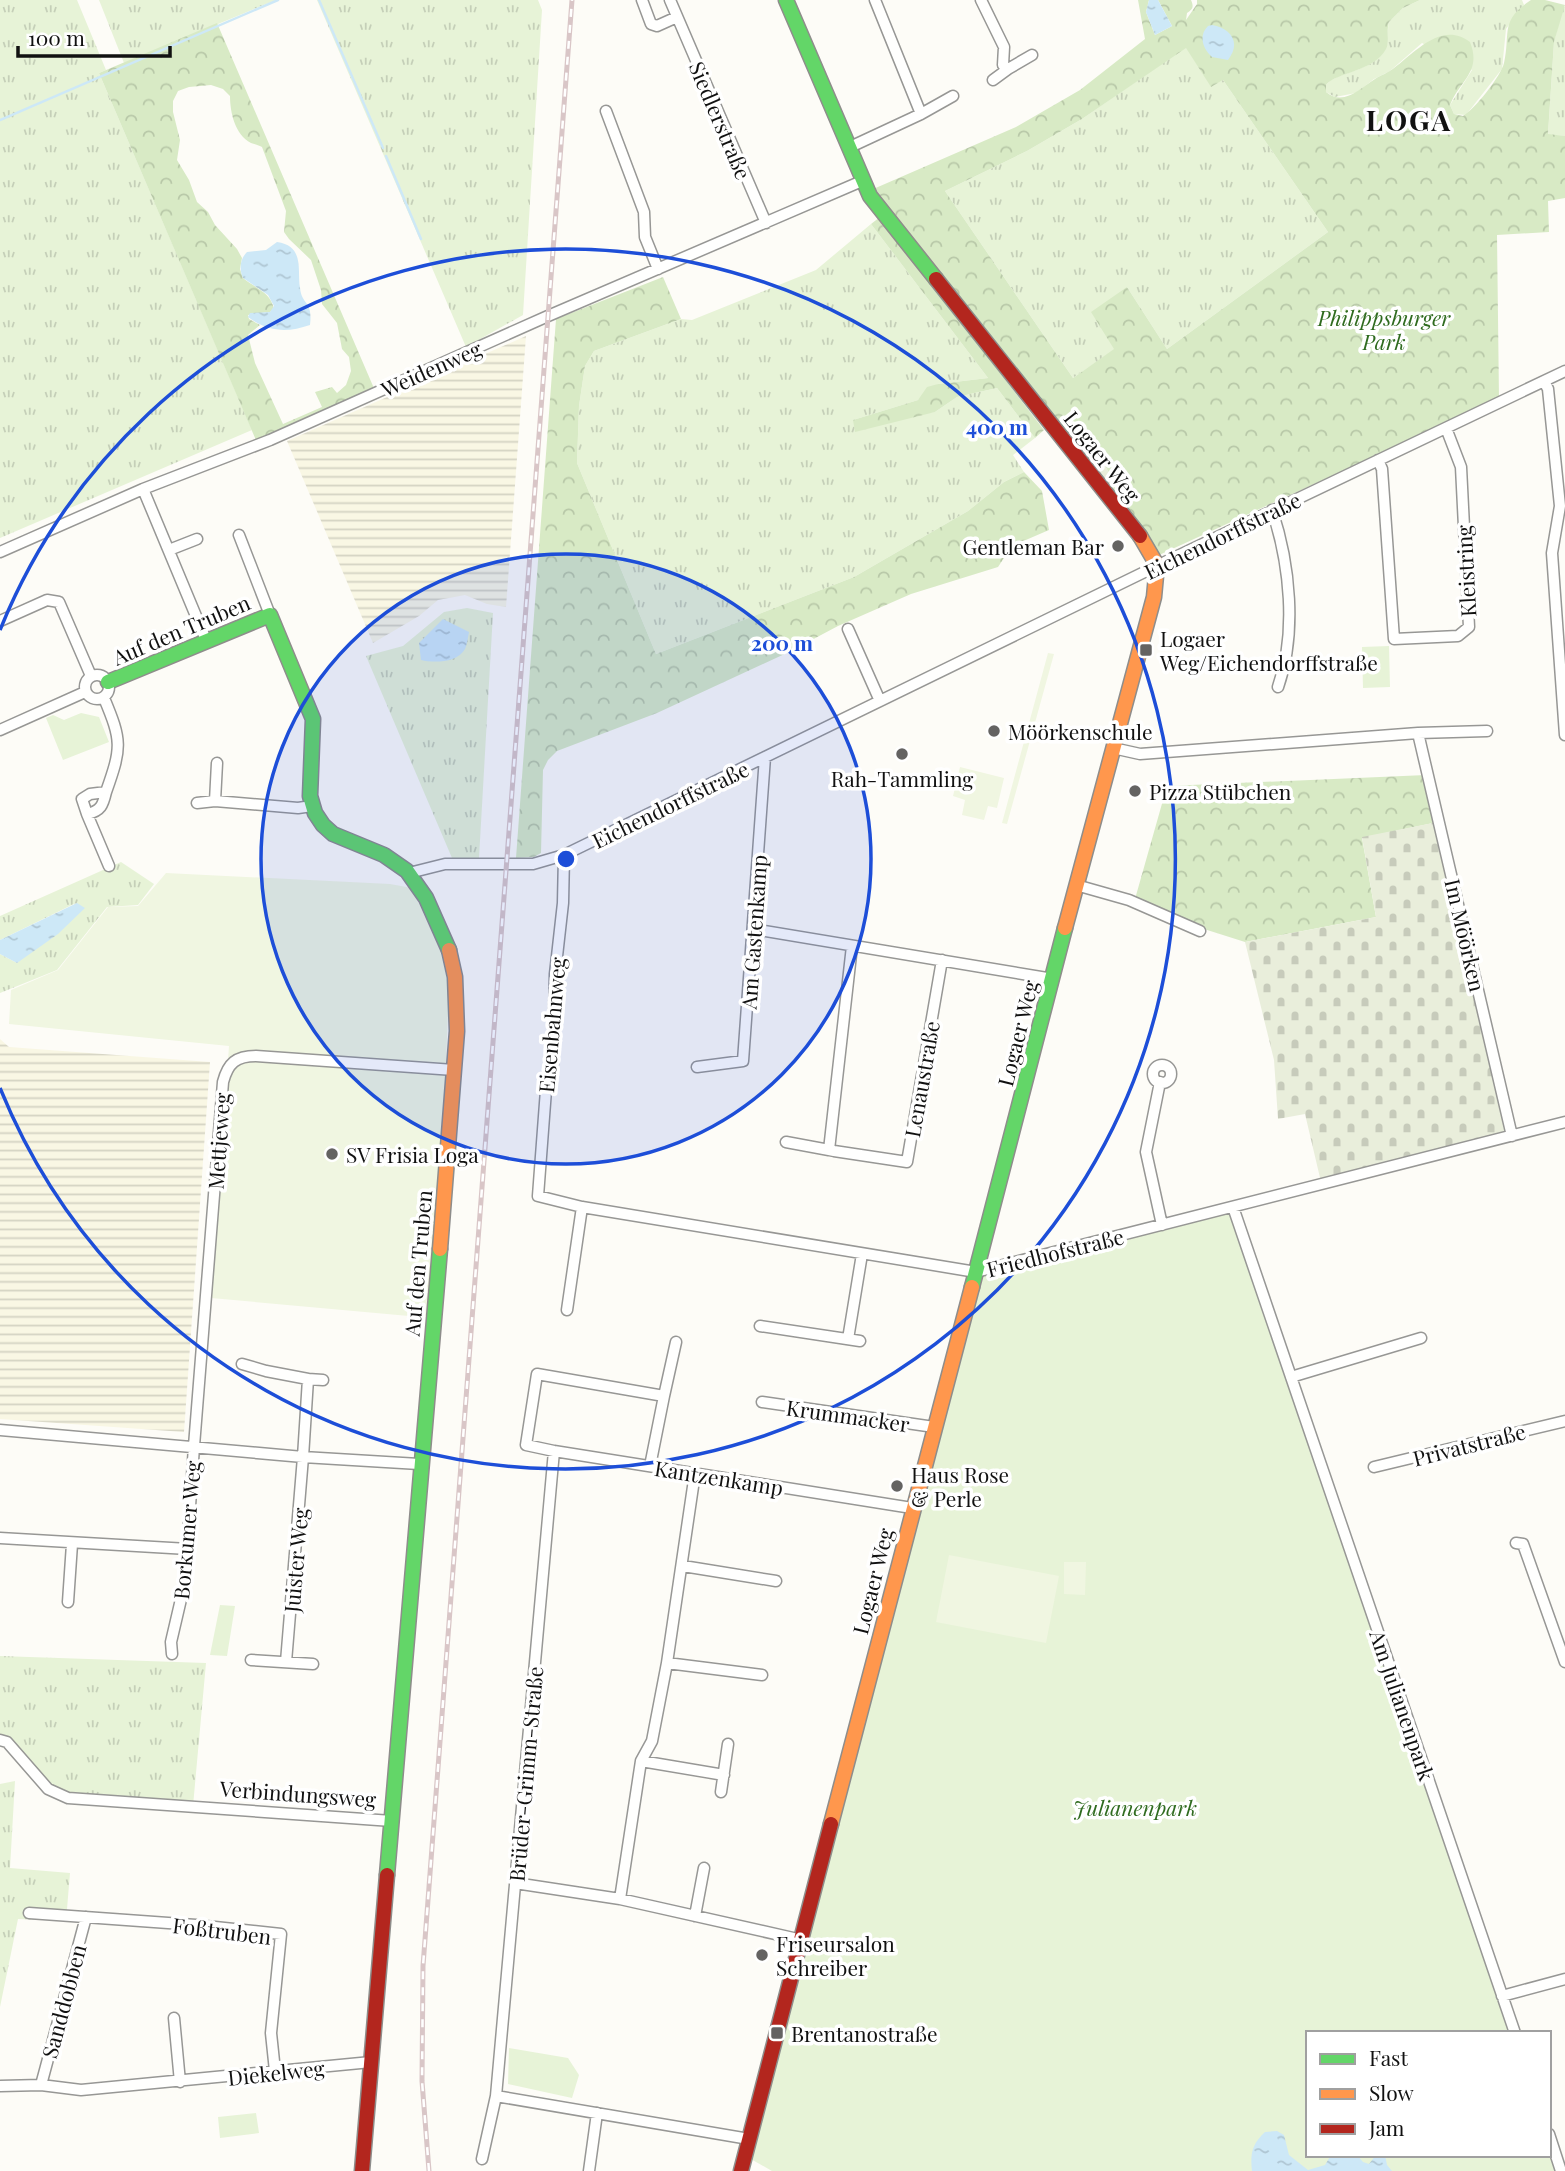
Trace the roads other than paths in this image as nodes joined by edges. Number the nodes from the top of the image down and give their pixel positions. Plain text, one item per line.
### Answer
1 (642, 0) edge
2 (670, 0) edge
3 (786, 0) edge
4 (875, 0) edge
5 (981, 0) edge
6 (677, 17) junction
7 (1004, 47) junction
8 (1032, 55) dead end
9 (1019, 61) junction
10 (1008, 69) junction
11 (993, 79) dead end
12 (953, 96) dead end
13 (606, 111) dead end
14 (921, 114) junction
15 (848, 148) junction
16 (862, 181) junction
17 (766, 223) junction
18 (658, 269) junction
19 (1565, 371) edge
20 (1544, 381) junction
21 (1446, 428) junction
22 (1378, 460) junction
23 (143, 489) junction
24 (1272, 510) junction
25 (239, 535) dead end
26 (197, 539) dead end
27 (169, 550) junction
28 (0, 552) edge
29 (1157, 565) junction
30 (270, 615) junction
31 (0, 621) edge
32 (848, 629) dead end
33 (206, 640) junction
34 (91, 676) junction
35 (108, 682) junction
36 (1278, 687) dead end
37 (85, 692) junction
38 (104, 698) junction
39 (880, 701) junction
40 (0, 730) edge
41 (1487, 731) dead end
42 (1418, 733) junction
43 (1565, 736) edge
44 (1113, 748) junction
45 (765, 757) junction
46 (217, 762) dead end
47 (106, 792) junction
48 (215, 801) junction
49 (197, 803) dead end
50 (312, 806) junction
51 (87, 814) junction
52 (564, 855) junction
53 (109, 866) dead end
54 (409, 873) junction
55 (1076, 885) junction
56 (753, 929) junction
57 (1200, 931) dead end
58 (852, 946) junction
59 (942, 960) junction
60 (1052, 979) junction
61 (697, 1067) dead end
62 (454, 1070) junction
63 (1160, 1082) dead end
64 (1565, 1122) edge
65 (1512, 1136) junction
66 (786, 1143) dead end
67 (829, 1150) junction
68 (538, 1196) joint
69 (582, 1207) junction
70 (1233, 1207) junction
71 (1162, 1225) junction
72 (862, 1254) junction
73 (976, 1272) junction
74 (567, 1310) dead end
75 (760, 1326) dead end
76 (1421, 1338) dead end
77 (676, 1342) dead end
78 (242, 1364) dead end
79 (1291, 1377) junction
80 (307, 1379) junction
81 (323, 1380) dead end
82 (664, 1396) junction
83 (762, 1402) dead end
84 (1565, 1421) edge
85 (934, 1427) junction
86 (0, 1430) edge
87 (194, 1447) junction
88 (554, 1451) junction
89 (303, 1457) junction
90 (419, 1464) junction
91 (650, 1466) junction
92 (1374, 1467) dead end
93 (695, 1473) junction
94 (912, 1508) junction
95 (0, 1538) edge
96 (1516, 1543) dead end
97 (72, 1544) junction
98 (188, 1549) junction
99 (683, 1566) junction
100 (776, 1581) dead end
101 (68, 1602) dead end
102 (172, 1654) dead end
103 (251, 1660) dead end
104 (286, 1662) junction
105 (1565, 1662) edge
106 (667, 1663) junction
107 (313, 1664) dead end
108 (762, 1675) dead end
109 (0, 1740) edge
110 (728, 1744) dead end
111 (641, 1761) junction
112 (724, 1775) junction
113 (721, 1792) dead end
114 (392, 1821) junction
115 (704, 1868) dead end
116 (515, 1883) junction
117 (620, 1899) junction
118 (29, 1913) dead end
119 (695, 1916) junction
120 (86, 1917) junction
121 (802, 1940) junction
122 (1565, 1979) edge
123 (1502, 1996) junction
124 (174, 2018) dead end
125 (1514, 2031) edge
126 (371, 2062) junction
127 (275, 2071) junction
128 (180, 2082) junction
129 (0, 2085) edge
130 (40, 2085) junction
131 (496, 2096) junction
132 (597, 2113) junction
133 (748, 2139) junction
134 (1551, 2140) edge
135 (482, 2159) dead end
136 (362, 2171) edge
137 (589, 2171) edge
138 (741, 2171) edge
139 (1561, 2171) edge

1 - 6 street
2 - 6 street, Siedlerstraße
3 - 15 street, Logaer Weg
4 - 14 street
5 - 7 street
6 - 17 street, Siedlerstraße
7 - 9 street
7 - 10 street
8 - 9 street
9 - 10 street
10 - 11 street
12 - 14 street
13 - 18 street
14 - 15 street
15 - 16 street, Logaer Weg
16 - 17 street, Weidenweg
16 - 29 street, Logaer Weg
17 - 18 street, Weidenweg
18 - 23 street, Weidenweg
19 - 20 street, Eichendorffstraße
20 - 21 street, Eichendorffstraße
20 - 43 street
21 - 22 street, Eichendorffstraße
21 - 22 street, Kleistring
22 - 24 street, Eichendorffstraße
23 - 27 street
23 - 28 street, Weidenweg
24 - 29 street, Eichendorffstraße
24 - 36 street
25 - 30 street, Auf den Truben
26 - 27 street
27 - 33 street
29 - 39 street, Eichendorffstraße
29 - 44 street, Logaer Weg
30 - 33 street, Auf den Truben
30 - 50 street, Auf den Truben
31 - 34 street
32 - 39 street
33 - 35 street, Auf den Truben
34 - 35 street, Auf den Truben
34 - 37 street, Auf den Truben
35 - 38 street, Auf den Truben
37 - 38 street
37 - 40 street
38 - 47 street
39 - 45 street, Eichendorffstraße
41 - 42 street
42 - 44 street
42 - 65 street, Im Möörken
44 - 55 street, Logaer Weg
45 - 52 street, Eichendorffstraße
45 - 56 street, Am Gastenkamp
46 - 48 street
47 - 51 street
47 - 51 street
48 - 49 street
48 - 50 street
50 - 54 street, Auf den Truben
51 - 53 street
52 - 54 street, Eichendorffstraße
52 - 68 street, Eisenbahnweg
54 - 62 street, Auf den Truben
55 - 57 street
55 - 60 street, Logaer Weg
56 - 58 street
56 - 61 street, Am Gastenkamp
58 - 59 street
58 - 67 street
59 - 60 street
59 - 67 street, Lenaustraße
60 - 73 street, Logaer Weg
62 - 87 street, Mettjeweg
62 - 90 street, Auf den Truben
63 - 71 street
64 - 65 street, Friedhofstraße
65 - 70 street, Friedhofstraße
66 - 67 street, Lenaustraße
68 - 69 street, Friedhofstraße
69 - 72 street, Friedhofstraße
69 - 74 street
70 - 71 street, Friedhofstraße
70 - 79 street, Am Julianenpark
71 - 73 street, Friedhofstraße
72 - 73 street, Friedhofstraße
72 - 75 street
73 - 85 street, Logaer Weg
76 - 79 street
77 - 82 street
78 - 80 street
79 - 123 street, Am Julianenpark
80 - 81 street
80 - 89 street, Juister Weg
82 - 88 street, Kantzenkamp
82 - 91 street
83 - 85 street, Krummacker
84 - 92 street, Privatstraße
85 - 94 street, Logaer Weg
86 - 87 street
87 - 89 street
87 - 98 street, Borkumer Weg
88 - 91 street, Kantzenkamp
88 - 116 street, Brüder-Grimm-Straße
89 - 90 street
89 - 104 street, Juister Weg
90 - 114 street, Auf den Truben
91 - 93 street, Kantzenkamp
93 - 94 street, Kantzenkamp
93 - 99 street
94 - 121 street, Logaer Weg
95 - 97 street
96 - 105 street
97 - 98 street
97 - 101 street
98 - 102 street, Borkumer Weg
99 - 100 street
99 - 106 street
103 - 104 street
104 - 107 street
106 - 108 street
106 - 111 street
109 - 114 street, Verbindungsweg
110 - 112 street
111 - 112 street
111 - 117 street
112 - 113 street
114 - 126 street, Verbindungsweg
115 - 119 street
116 - 117 street
116 - 131 street, Brüder-Grimm-Straße
117 - 119 street
118 - 120 street, Foßtruben
119 - 121 street
120 - 127 street, Foßtruben
120 - 130 street, Sanddobben
121 - 133 street, Logaer Weg
122 - 123 street
123 - 125 street, Am Julianenpark
124 - 128 street
126 - 127 street, Diekelweg
126 - 136 street, Verbindungsweg
127 - 128 street, Diekelweg
128 - 130 street, Diekelweg
129 - 130 street, Diekelweg
131 - 132 street
131 - 135 street, Brüder-Grimm-Straße
132 - 133 street
132 - 137 street
133 - 138 street, Logaer Weg
134 - 139 street

